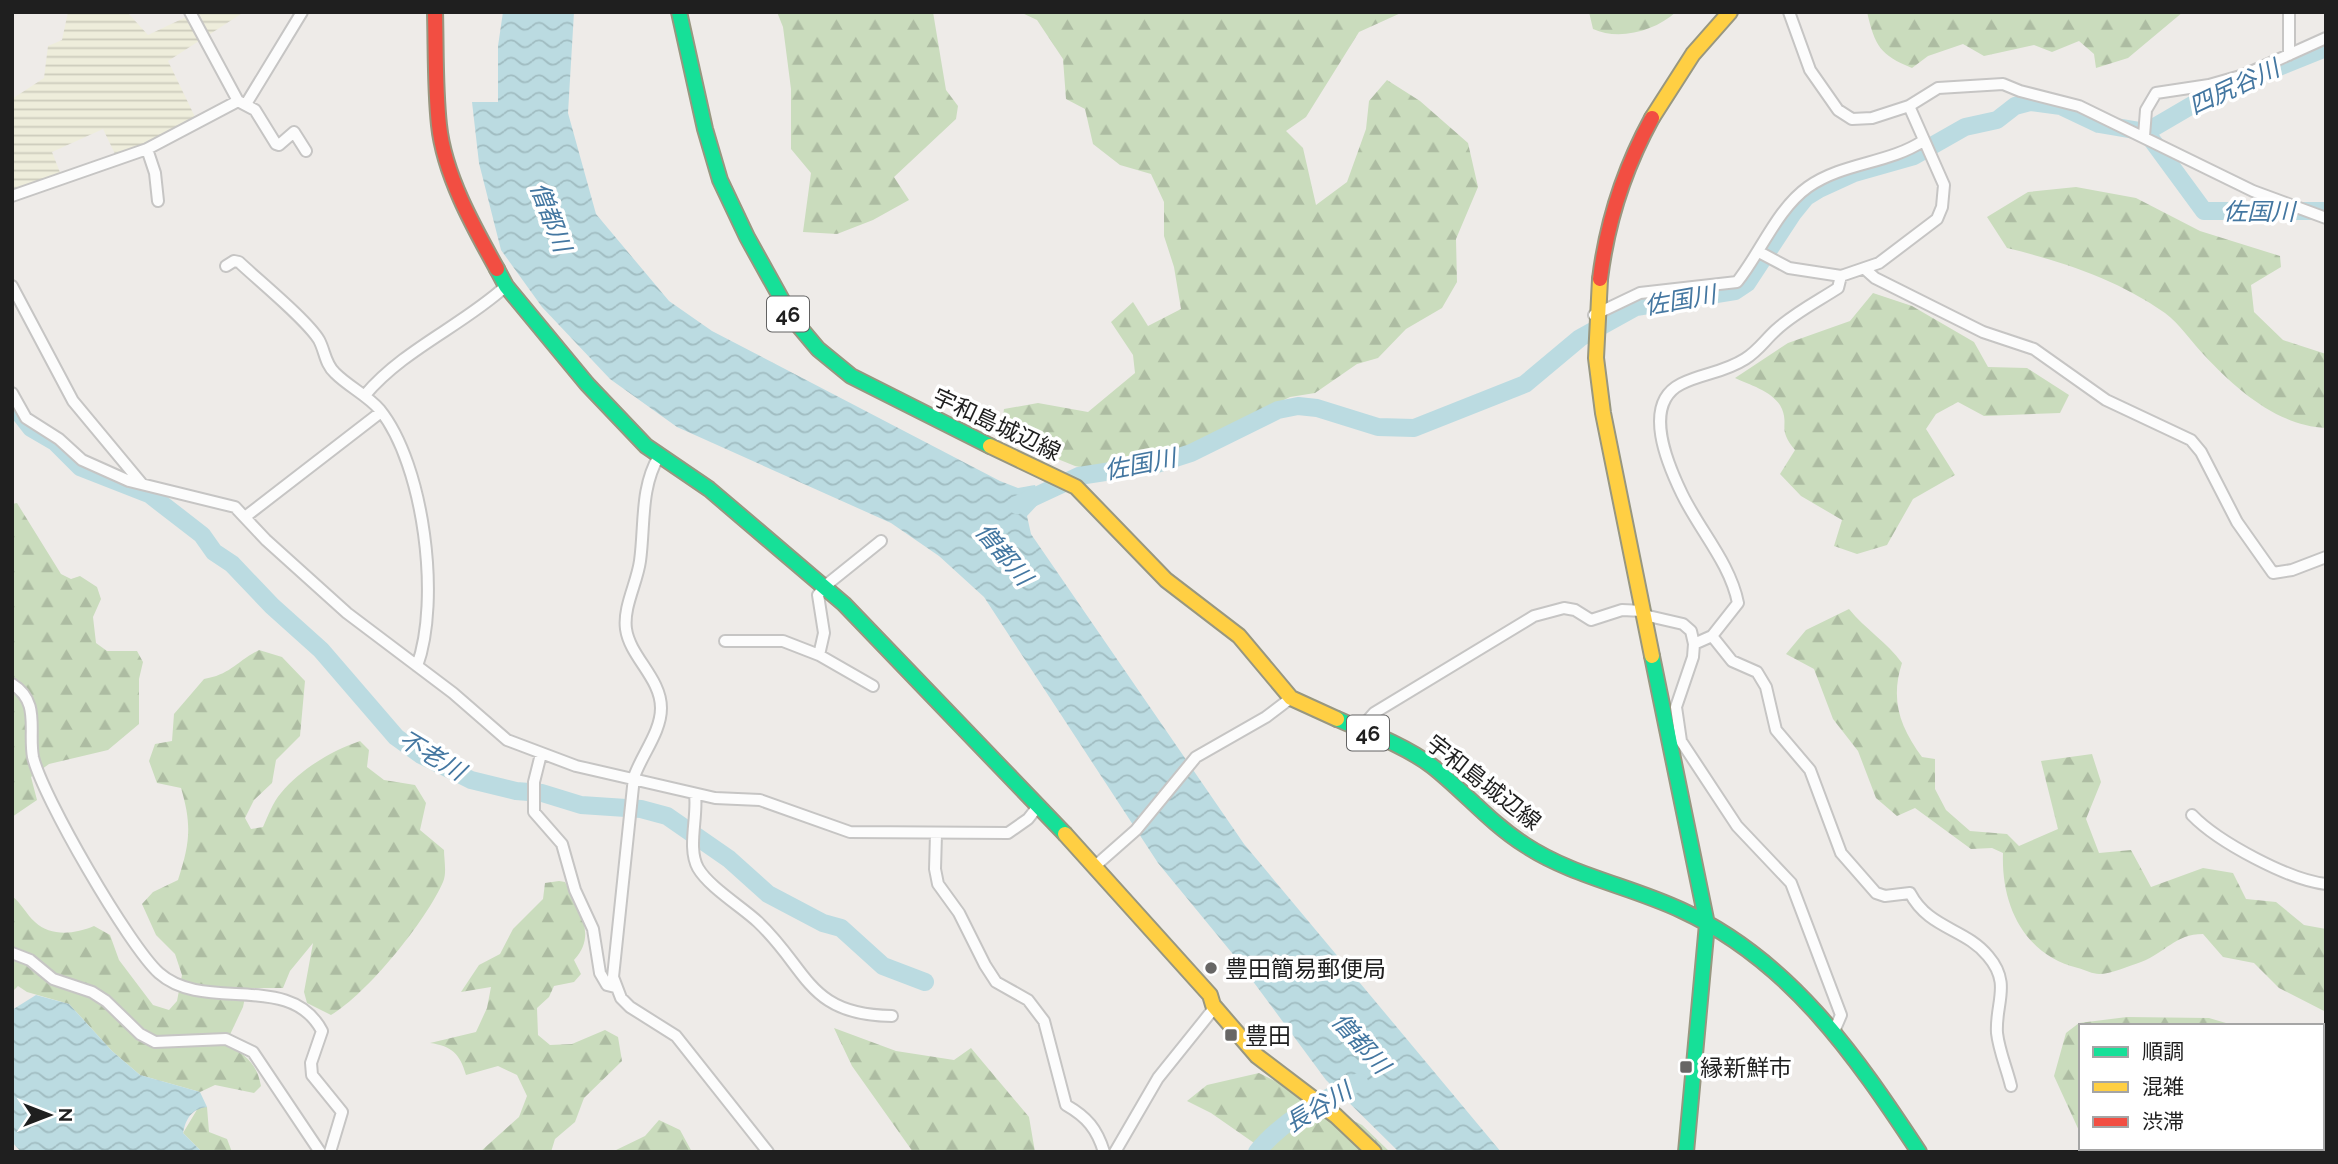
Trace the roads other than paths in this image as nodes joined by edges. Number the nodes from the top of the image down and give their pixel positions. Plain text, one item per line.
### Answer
1 (190, 12) edge
2 (302, 12) edge
3 (435, 12) edge
4 (679, 12) edge
5 (1730, 12) edge
6 (1788, 12) edge
7 (2289, 12) edge
8 (2326, 37) edge
9 (2290, 55) junction
10 (242, 103) junction
11 (1909, 106) junction
12 (2144, 136) junction
13 (1923, 141) junction
14 (148, 149) junction
15 (306, 151) dead end
16 (12, 196) edge
17 (158, 201) dead end
18 (2326, 218) edge
19 (1759, 252) junction
20 (226, 266) dead end
21 (1866, 270) junction
22 (1841, 276) junction
23 (12, 286) edge
24 (506, 286) junction
25 (1594, 315) junction
26 (12, 393) edge
27 (365, 395) junction
28 (381, 412) junction
29 (659, 456) junction
30 (142, 484) junction
31 (245, 517) junction
32 (881, 541) dead end
33 (2326, 557) edge
34 (825, 586) junction
35 (1644, 613) junction
36 (1712, 636) junction
37 (725, 641) dead end
38 (1694, 644) junction
39 (819, 654) junction
40 (417, 666) junction
41 (12, 684) edge
42 (873, 686) dead end
43 (1291, 698) junction
44 (1360, 729) junction
45 (541, 754) junction
46 (634, 777) junction
47 (695, 794) junction
48 (1039, 805) junction
49 (2192, 815) dead end
50 (936, 834) junction
51 (1094, 867) junction
52 (2326, 884) edge
53 (1707, 924) junction
54 (12, 953) edge
55 (615, 987) junction
56 (1213, 1004) junction
57 (892, 1016) dead end
58 (1835, 1029) junction
59 (2011, 1086) dead end
60 (320, 1152) edge
61 (330, 1152) edge
62 (768, 1152) edge
63 (1104, 1152) edge
64 (1115, 1152) edge
65 (1374, 1152) edge
66 (1686, 1152) edge
67 (1919, 1152) edge

1 - 10 street
2 - 10 street
3 - 24 street
4 - 43 street, 宇和島城辺線 / 46
5 - 25 street
6 - 11 street
7 - 9 street
8 - 9 street
9 - 12 street
10 - 14 street
10 - 15 street
11 - 12 street
11 - 13 street
12 - 18 street
13 - 19 street
13 - 21 street
14 - 16 street
14 - 17 street
19 - 22 street
19 - 25 street
20 - 27 street
21 - 22 street
21 - 33 street
22 - 36 street
23 - 30 street
24 - 27 street
24 - 29 street
25 - 35 street
26 - 30 street
27 - 28 street
28 - 31 street
28 - 40 street
29 - 34 street
29 - 46 street
30 - 31 street
31 - 40 street
32 - 34 street
34 - 39 street
34 - 48 street
35 - 38 street
35 - 44 street
35 - 53 street
36 - 38 street
36 - 59 street
37 - 39 street
38 - 58 street
39 - 42 street
40 - 45 street
41 - 61 street
43 - 44 street, 宇和島城辺線 / 46
43 - 51 street
44 - 53 street, 宇和島城辺線 / 46
45 - 46 street
45 - 55 street
46 - 47 street
46 - 55 street
47 - 50 street
47 - 57 street
48 - 50 street
48 - 51 street
49 - 52 street
50 - 63 street
51 - 56 street
53 - 58 street, 宇和島城辺線 / 46
53 - 66 street
54 - 60 street
55 - 62 street
56 - 64 street
56 - 65 street
58 - 67 street, 宇和島城辺線 / 46

